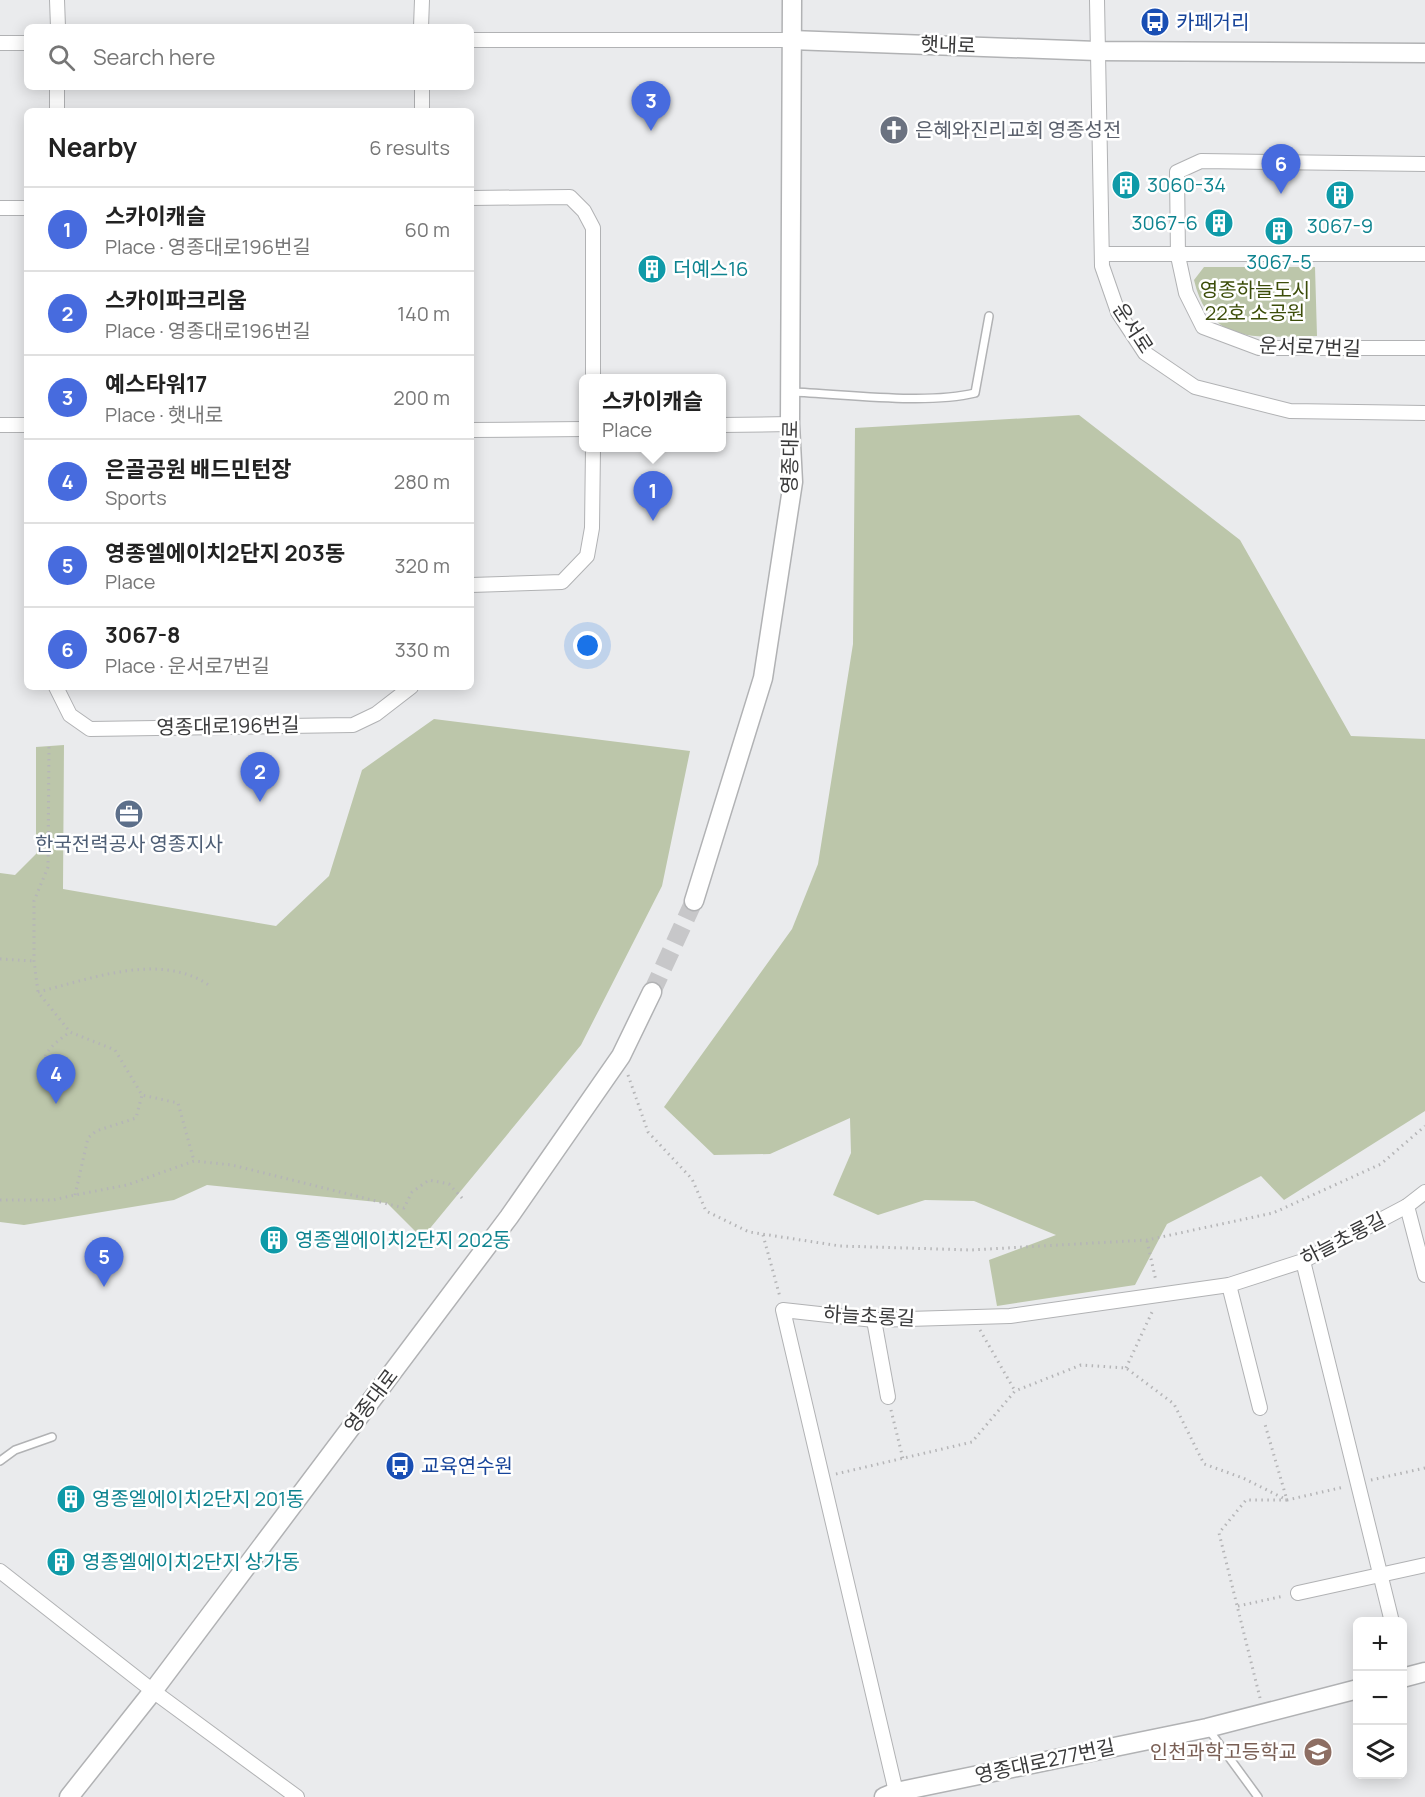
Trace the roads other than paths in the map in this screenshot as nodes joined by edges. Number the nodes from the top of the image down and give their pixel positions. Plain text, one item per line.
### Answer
1 (57, 0) edge
2 (422, 0) edge
3 (792, 0) edge
4 (1097, 0) edge
5 (58, 24) edge
6 (422, 24) edge
7 (474, 40) edge
8 (791, 40) junction
9 (0, 43) edge
10 (24, 43) edge
11 (1097, 51) junction
12 (1425, 53) edge
13 (57, 90) edge
14 (422, 90) edge
15 (57, 108) edge
16 (422, 108) edge
17 (1425, 164) edge
18 (474, 198) edge
19 (0, 208) edge
20 (24, 208) edge
21 (1425, 254) edge
22 (1102, 255) junction
23 (1178, 256) junction
24 (989, 316) dead end
25 (1425, 348) edge
26 (593, 374) edge
27 (790, 392) junction
28 (1425, 413) edge
29 (790, 424) junction
30 (0, 425) edge
31 (726, 425) edge
32 (24, 426) edge
33 (579, 429) edge
34 (474, 430) edge
35 (593, 452) edge
36 (474, 585) edge
37 (58, 690) edge
38 (407, 690) edge
39 (694, 901) tunnel mouth
40 (652, 992) tunnel mouth
41 (1425, 1192) edge
42 (1407, 1206) junction
43 (1303, 1261) junction
44 (1425, 1275) edge
45 (1229, 1285) junction
46 (874, 1320) junction
47 (888, 1397) road end
48 (1260, 1408) road end
49 (52, 1437) dead end
50 (0, 1461) edge
51 (1425, 1565) edge
52 (0, 1571) edge
53 (1382, 1575) junction
54 (1298, 1593) road end
55 (1391, 1617) edge
56 (1425, 1672) edge
57 (1407, 1674) edge
58 (1353, 1690) edge
59 (153, 1691) junction
60 (1207, 1728) junction
61 (890, 1794) edge
62 (69, 1797) edge
63 (297, 1797) edge
64 (1258, 1797) edge

1 - 5 street
2 - 6 street
3 - 8 main road, 영종대로
4 - 11 street, 운서로
7 - 8 street, 햇내로
8 - 11 main road, 햇내로
8 - 27 main road, 영종대로
9 - 10 street
11 - 12 main road, 햇내로
11 - 22 street, 운서로
13 - 15 street
14 - 16 street
17 - 23 street, 운서로7번길
18 - 26 street
19 - 20 street
21 - 23 street
22 - 23 street
22 - 28 street, 운서로
23 - 25 street, 운서로7번길
24 - 27 lane
27 - 29 main road, 영종대로
29 - 31 street
29 - 39 main road, 영종대로
30 - 32 street
33 - 34 street
35 - 36 street
37 - 38 street, 영종대로196번길
40 - 59 main road, 영종대로
41 - 42 street, 하늘초롱길
42 - 43 street, 하늘초롱길
42 - 44 street
43 - 45 street, 하늘초롱길
43 - 53 street
45 - 46 street, 하늘초롱길
45 - 48 street
46 - 47 street
46 - 61 street, 하늘초롱길
49 - 50 lane
51 - 53 street
52 - 59 street
53 - 54 street
53 - 55 street
56 - 57 main road
58 - 60 main road, 영종대로277번길
59 - 62 main road, 영종대로
59 - 63 street
60 - 61 main road, 영종대로277번길
60 - 64 lane

